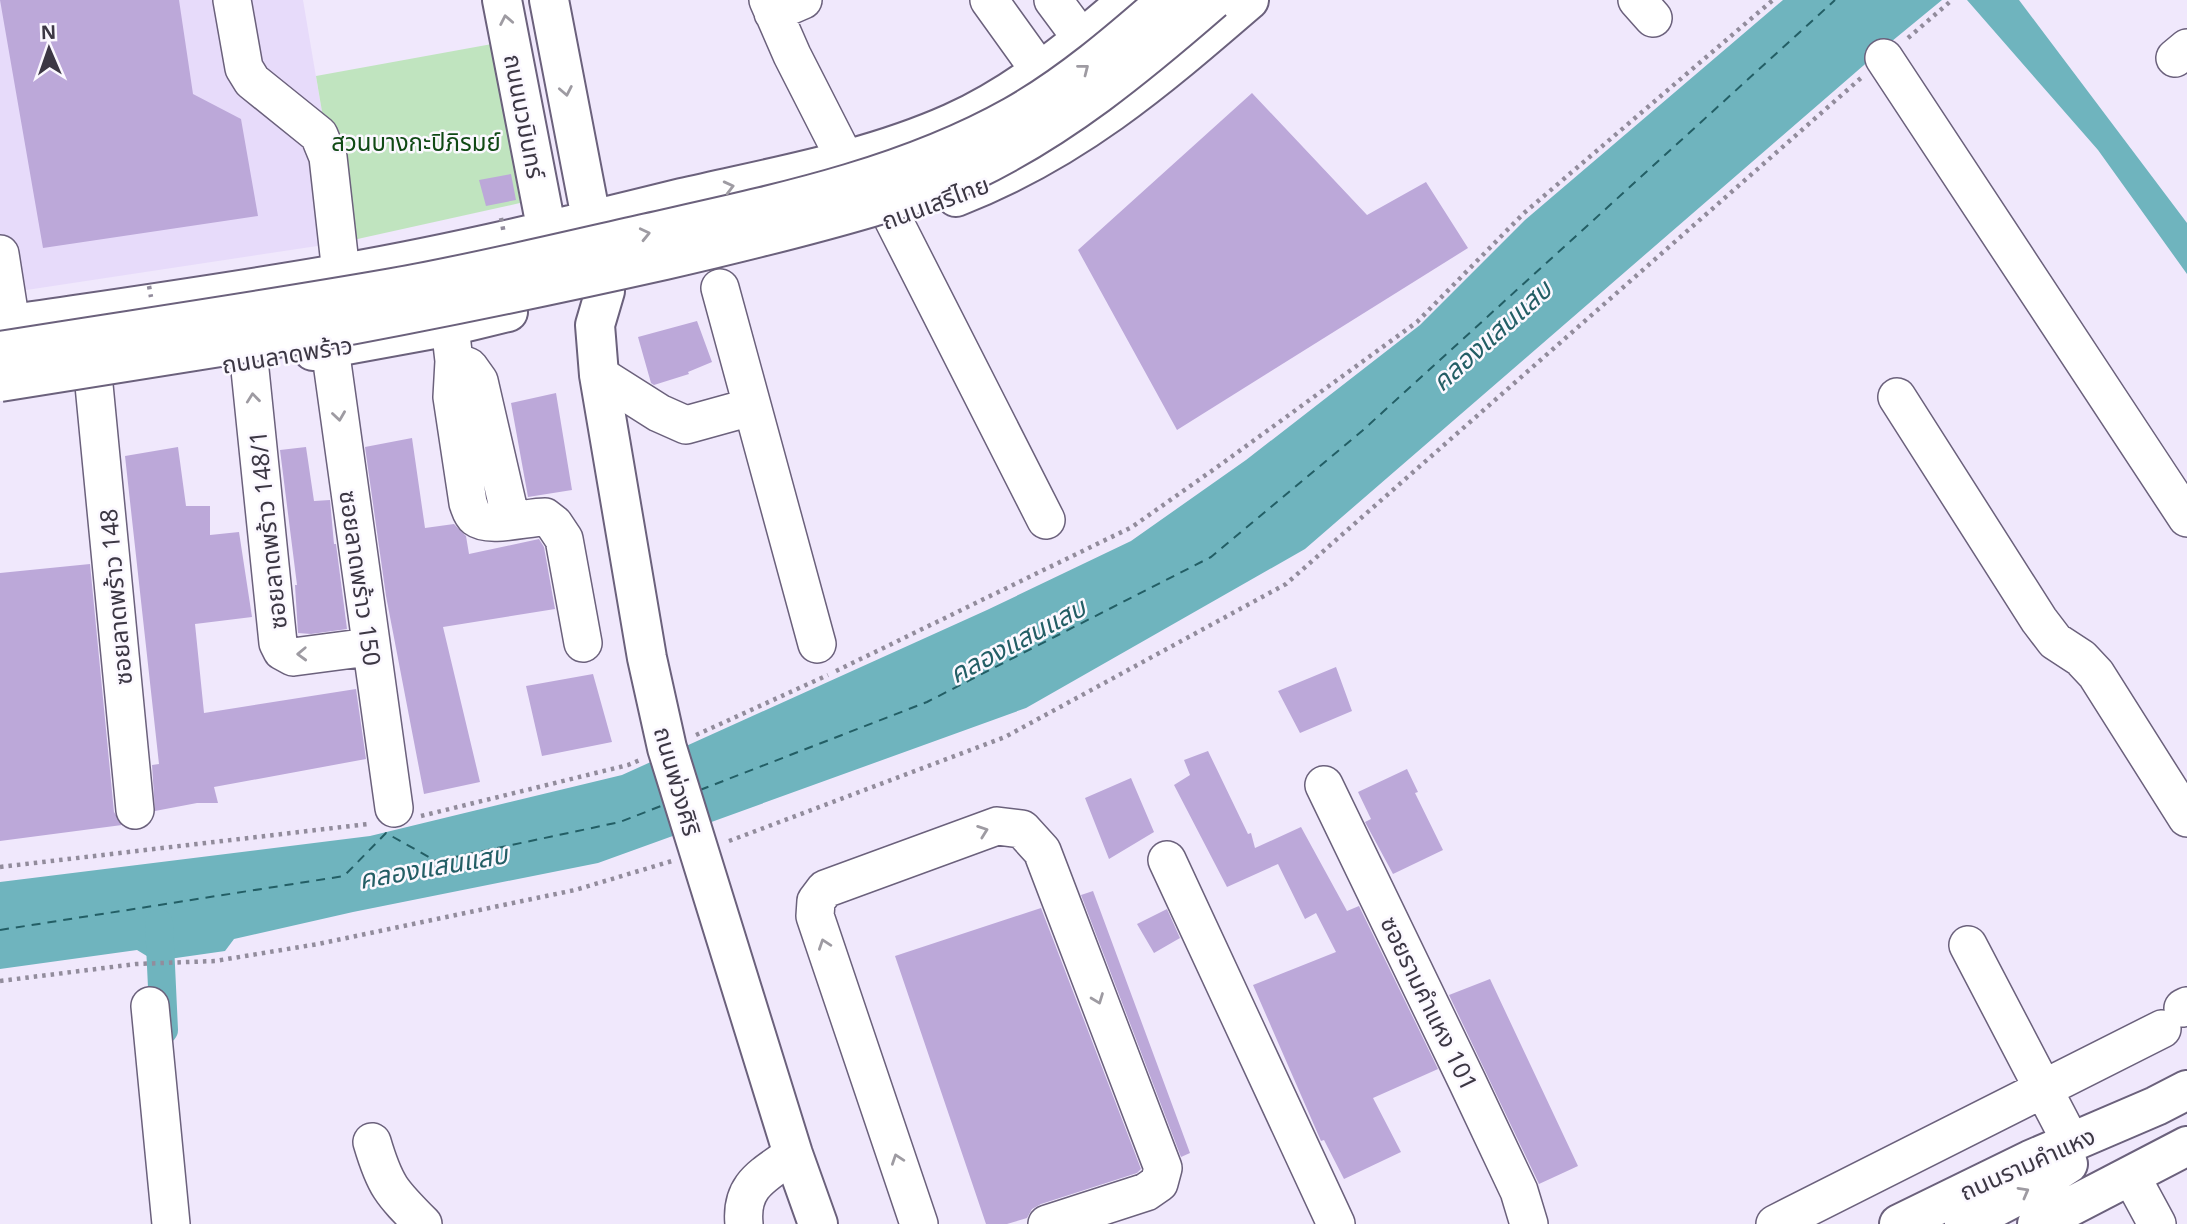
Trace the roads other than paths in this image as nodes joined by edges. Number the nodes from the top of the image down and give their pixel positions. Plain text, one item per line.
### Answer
1 (232, 0) edge
2 (502, 0) edge
3 (549, 0) edge
4 (989, 0) edge
5 (1053, 0) edge
6 (1128, 0) edge
7 (1167, 0) edge
8 (1213, 0) edge
9 (1249, 0) edge
10 (781, 4) edge
11 (1082, 39) junction
12 (1884, 58) road end
13 (1040, 71) junction
14 (845, 159) junction
15 (892, 219) junction
16 (591, 220) junction
17 (547, 232) junction
18 (0, 254) edge
19 (341, 273) junction
20 (720, 288) dead end
21 (591, 304) junction
22 (4, 334) edge
23 (452, 343) junction
24 (330, 348) junction
25 (249, 360) junction
26 (599, 375) junction
27 (0, 382) edge
28 (94, 385) junction
29 (1897, 397) dead end
30 (0, 399) edge
31 (751, 407) junction
32 (2187, 518) edge
33 (1046, 520) dead end
34 (583, 643) dead end
35 (817, 644) dead end
36 (369, 647) junction
37 (1324, 785) dead end
38 (135, 810) dead end
39 (396, 816) road end
40 (2187, 818) edge
41 (1167, 859) dead end
42 (1968, 945) dead end
43 (150, 1006) dead end
44 (2177, 1014) edge
45 (2044, 1089) junction
46 (2172, 1098) edge
47 (373, 1142) dead end
48 (2071, 1142) junction
49 (2187, 1146) edge
50 (793, 1154) junction
51 (2131, 1176) junction
52 (171, 1224) edge
53 (423, 1224) edge
54 (744, 1224) edge
55 (818, 1224) edge
56 (919, 1224) edge
57 (1047, 1224) edge
58 (1336, 1224) edge
59 (1529, 1224) edge
60 (1775, 1224) edge
61 (1899, 1224) edge
62 (1964, 1224) edge
63 (2037, 1224) edge
64 (2157, 1224) edge

1 - 19 street
17 -> 2 main road, ถนนนวมินทร์
3 -> 16 main road, ถนนนวมินทร์
4 - 13 street
5 - 11 street
6 - 11 main road
22 -> 7 main road, bridge
8 - 27 main road, bridge
9 - 15 main road, ถนนเสรีไทย
10 - 14 street
11 - 13 main road
12 - 32 street
13 - 14 main road
16 -> 14 main road
15 - 21 main road, ถนนเสรีไทย
15 - 33 street
16 - 17 main road
16 - 21 main road, ถนนพ่วงศิริ
17 - 19 main road
17 - 21 main road, ถนนพ่วงศิริ
18 - 22 street
19 - 22 main road
20 - 31 street
21 - 23 main road, ถนนลาดพร้าว
21 - 26 main road, ถนนพ่วงศิริ
23 - 24 main road, ถนนลาดพร้าว
23 - 34 street
24 - 25 main road, ถนนลาดพร้าว
24 -> 36 street, ซอยลาดพร้าว 150
25 - 28 main road, ถนนลาดพร้าว
36 -> 25 street, ซอยลาดพร้าว 148/1
26 - 31 street
26 - 50 main road, ถนนพ่วงศิริ
28 - 30 main road, ถนนลาดพร้าว
28 - 38 street, ซอยลาดพร้าว 148
29 - 40 street
31 - 35 street
36 - 39 street, ซอยลาดพร้าว 150
37 - 59 street, ซอยรามคำแหง 101
41 - 58 street
42 - 45 street
43 - 52 street
44 - 45 street
45 - 48 street
45 - 60 street
46 - 48 main road, ถนนรามคำแหง
62 -> 46 main road, ถนนรามคำแหง
47 - 53 street
48 - 61 main road, ถนนรามคำแหง
49 - 51 main road
50 - 54 street
50 - 55 main road, ถนนพ่วงศิริ
51 - 63 main road
51 - 64 street
56 -> 57 street

